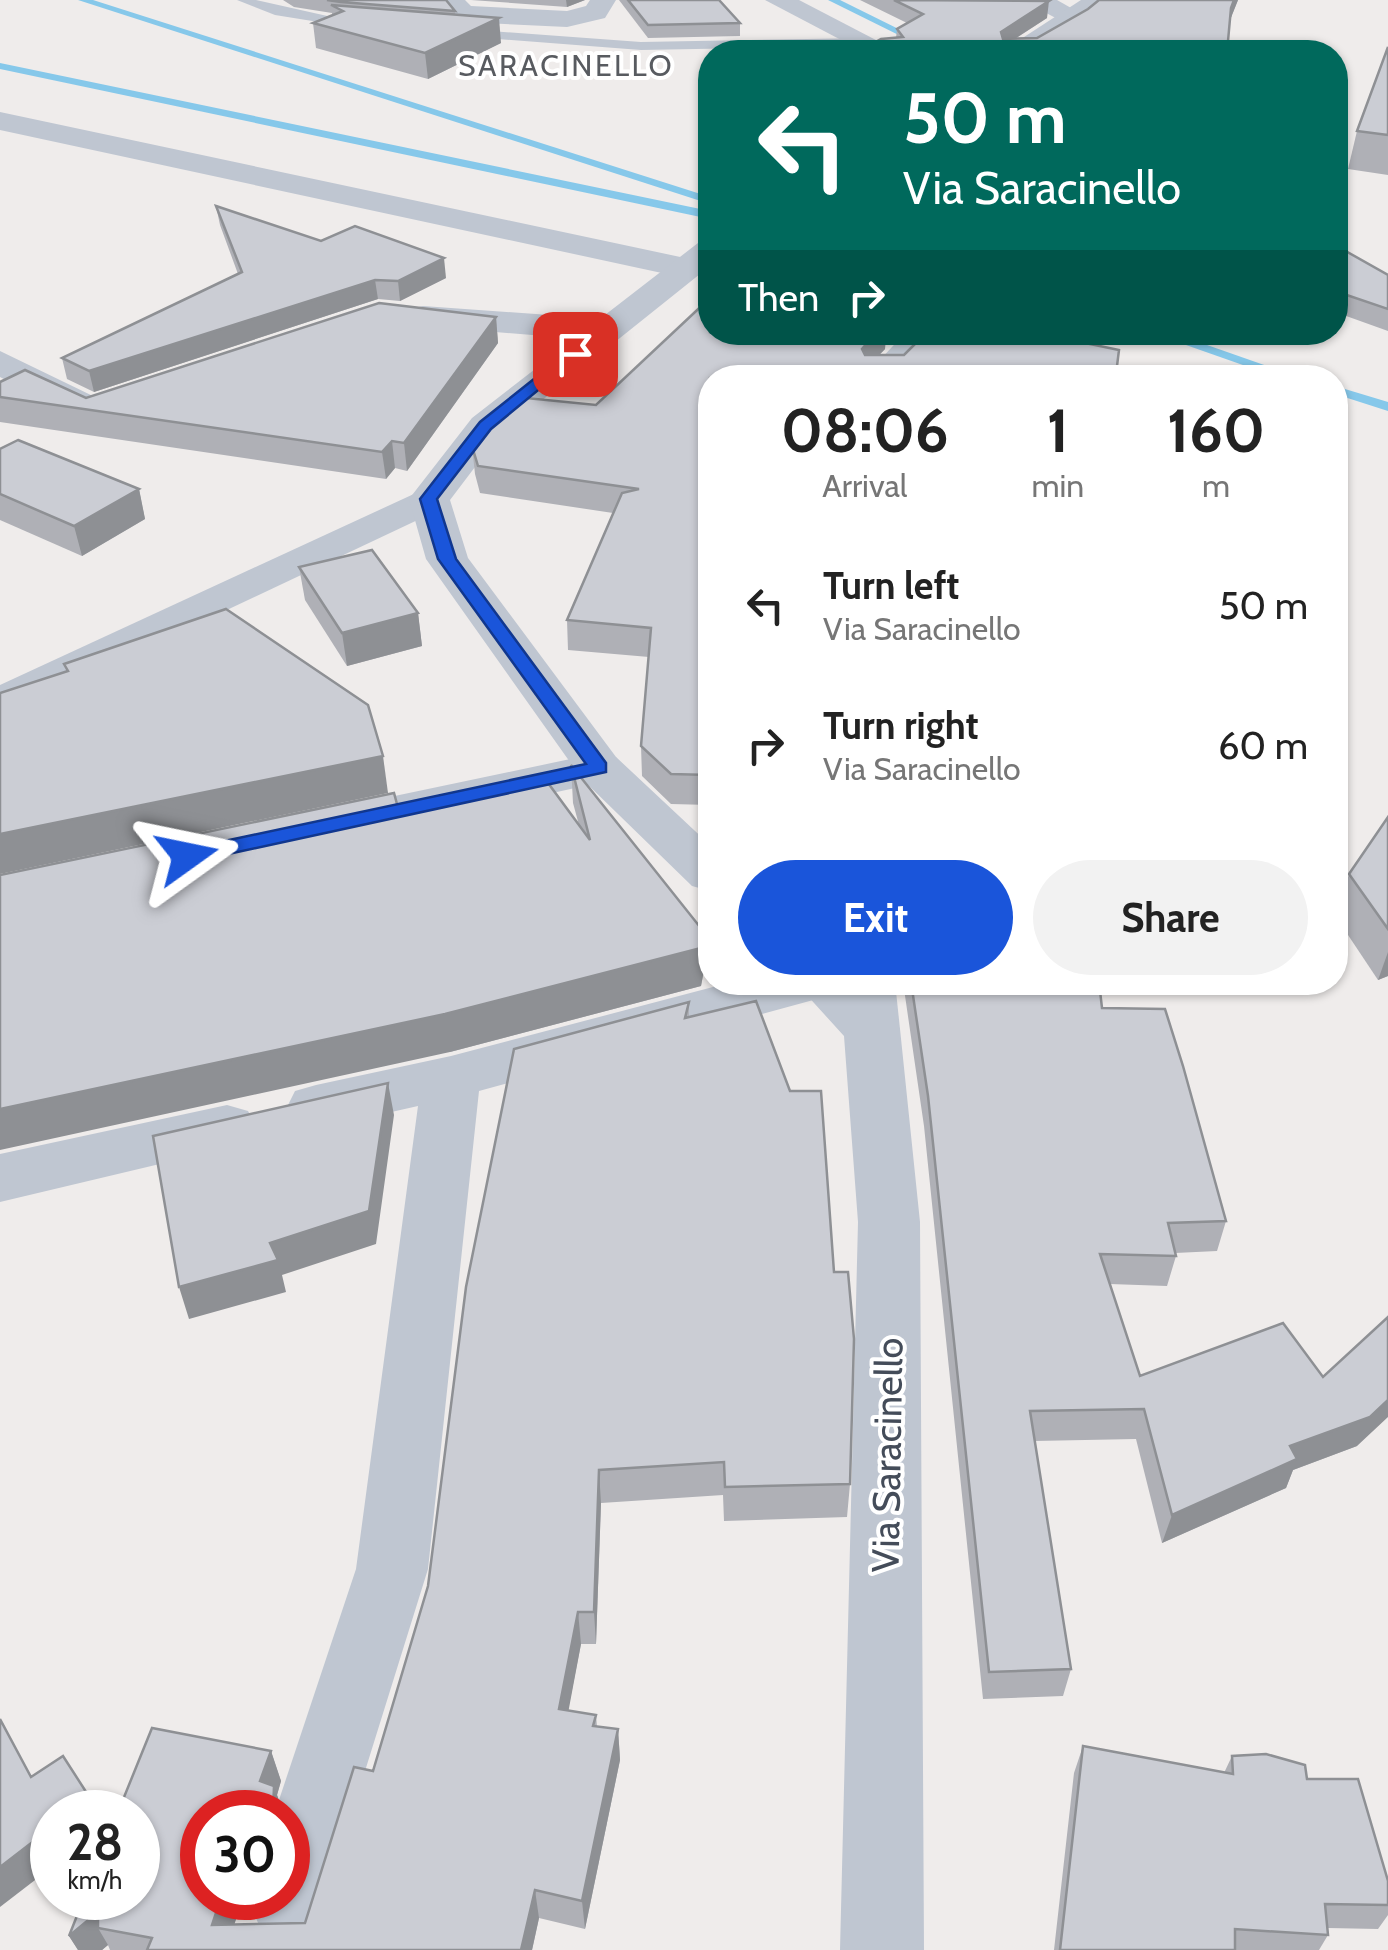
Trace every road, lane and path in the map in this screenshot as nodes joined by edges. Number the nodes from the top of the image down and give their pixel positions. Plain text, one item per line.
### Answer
1 (243, 0) edge
2 (451, 0) edge
3 (604, 0) edge
4 (778, 0) edge
5 (1035, 0) edge
6 (1099, 0) edge
7 (1074, 17) junction
8 (379, 26) edge
9 (454, 32) edge
10 (861, 40) edge
11 (1035, 40) edge
12 (698, 46) edge
13 (0, 121) edge
14 (698, 258) edge
15 (380, 314) edge
16 (604, 330) junction
17 (914, 345) edge
18 (0, 362) edge
19 (894, 365) edge
20 (127, 398) edge
21 (429, 499) junction
22 (0, 702) edge
23 (599, 768) junction
24 (290, 834) edge
25 (698, 863) edge
26 (759, 995) edge
27 (869, 1006) edge
28 (451, 1077) junction
29 (0, 1178) edge
30 (310, 1825) edge
31 (280, 1920) edge
32 (270, 1950) edge
33 (882, 1950) edge

1 - 8 lane
2 - 3 street
4 - 10 street
5 - 7 street
6 - 7 street
7 - 11 street
9 - 12 lane
13 - 14 street
14 - 16 street
15 - 16 street
16 - 21 street
17 - 19 street
18 - 20 street
21 - 22 street
21 - 23 street
23 - 24 street
23 - 25 street
26 - 28 street
27 - 33 street, Via Saracinello
28 - 29 street
28 - 30 street
31 - 32 street

